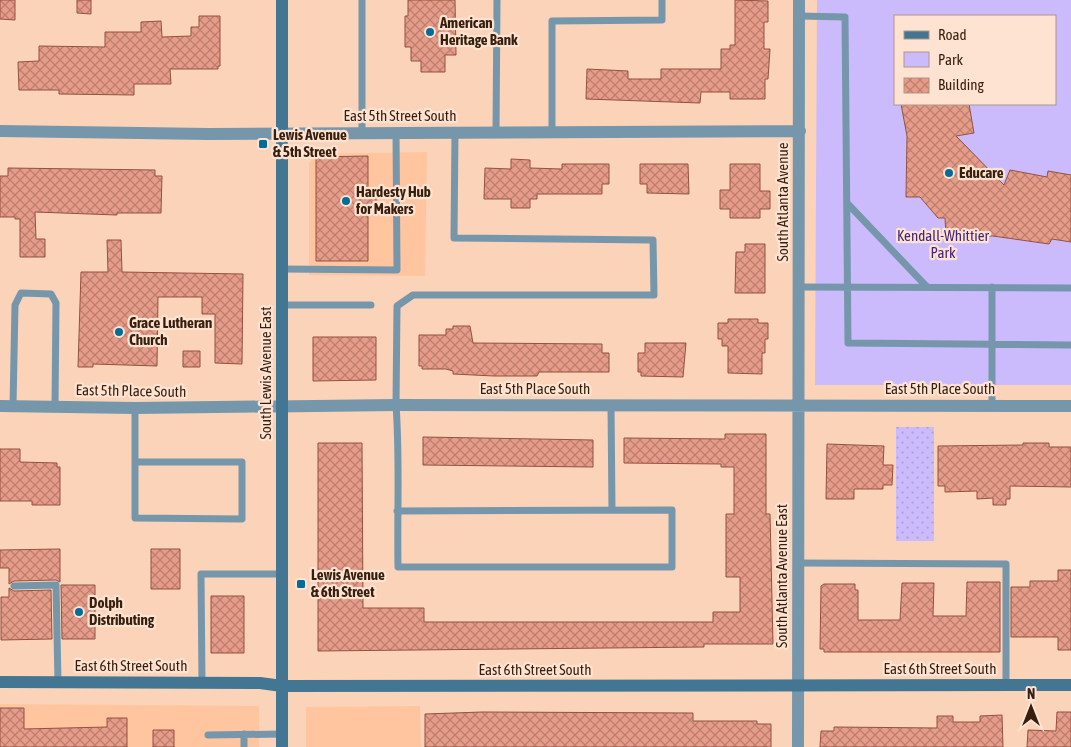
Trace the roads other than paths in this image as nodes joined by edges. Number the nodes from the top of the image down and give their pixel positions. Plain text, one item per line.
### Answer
1 (282, 0) edge
2 (362, 0) edge
3 (497, 0) edge
4 (662, 0) edge
5 (799, 0) edge
6 (799, 16) junction
7 (0, 131) edge
8 (800, 131) junction
9 (282, 132) junction
10 (362, 132) junction
11 (396, 132) junction
12 (496, 132) junction
13 (552, 132) junction
14 (455, 133) junction
15 (847, 203) junction
16 (282, 269) junction
17 (798, 287) junction
18 (848, 287) junction
19 (927, 287) junction
20 (992, 287) junction
21 (1071, 288) edge
22 (282, 305) junction
23 (371, 305) dead end
24 (992, 344) junction
25 (1071, 345) edge
26 (610, 405) junction
27 (799, 405) junction
28 (0, 406) edge
29 (13, 406) junction
30 (396, 406) junction
31 (992, 406) junction
32 (1071, 406) edge
33 (55, 407) junction
34 (135, 408) junction
35 (282, 408) junction
36 (136, 462) junction
37 (612, 510) junction
38 (397, 511) junction
39 (798, 563) junction
40 (282, 574) junction
41 (14, 586) dead end
42 (0, 682) edge
43 (58, 682) junction
44 (202, 683) junction
45 (1006, 685) junction
46 (1071, 685) edge
47 (282, 686) junction
48 (798, 686) junction
49 (244, 734) junction
50 (208, 735) dead end
51 (282, 741) edge
52 (244, 747) edge
53 (798, 747) edge

1 - 9 street, South Lewis Avenue East
2 - 10 lane
3 - 12 lane
4 - 13 lane
5 - 6 street, South Atlanta Avenue
6 - 8 street, South Atlanta Avenue
6 - 15 lane
7 - 9 street, East 5th Street South
8 - 13 street, East 5th Street South
8 - 17 street, South Atlanta Avenue
9 - 10 street, East 5th Street South
9 - 16 street, South Lewis Avenue East
10 - 11 street, East 5th Street South
11 - 14 street, East 5th Street South
11 - 16 lane
12 - 13 street, East 5th Street South
12 - 14 street, East 5th Street South
14 - 30 lane
15 - 18 lane
15 - 19 lane
16 - 22 street, South Lewis Avenue East
17 - 18 lane
17 - 27 street, South Atlanta Avenue
18 - 19 lane
18 - 24 lane
19 - 20 lane
20 - 21 lane
20 - 24 lane
22 - 23 lane
22 - 35 street, South Lewis Avenue East
24 - 25 lane
24 - 31 lane
26 - 27 street, East 5th Place South
26 - 30 street, East 5th Place South
26 - 37 lane
27 - 31 street, East 5th Place South
27 - 39 street, South Atlanta Avenue East
28 - 29 street, East 5th Place South
29 - 33 street, East 5th Place South
29 - 33 lane
30 - 35 street, East 5th Place South
30 - 38 lane
31 - 32 street, East 5th Place South
33 - 34 street, East 5th Place South
34 - 35 street, East 5th Place South
34 - 36 lane
35 - 40 street, South Lewis Avenue East
36 - 36 lane
37 - 38 lane
37 - 38 lane
39 - 45 lane
39 - 48 street, South Atlanta Avenue East
40 - 44 lane
40 - 47 street, South Lewis Avenue East
41 - 43 lane
42 - 43 street, East 6th Street South
43 - 44 street, East 6th Street South
44 - 47 street, East 6th Street South
45 - 46 street, East 6th Street South
45 - 48 street, East 6th Street South
47 - 48 street, East 6th Street South
47 - 51 street, South Lewis Avenue East
48 - 53 street, South Atlanta Avenue East
49 - 50 lane
49 - 51 lane
49 - 52 lane

